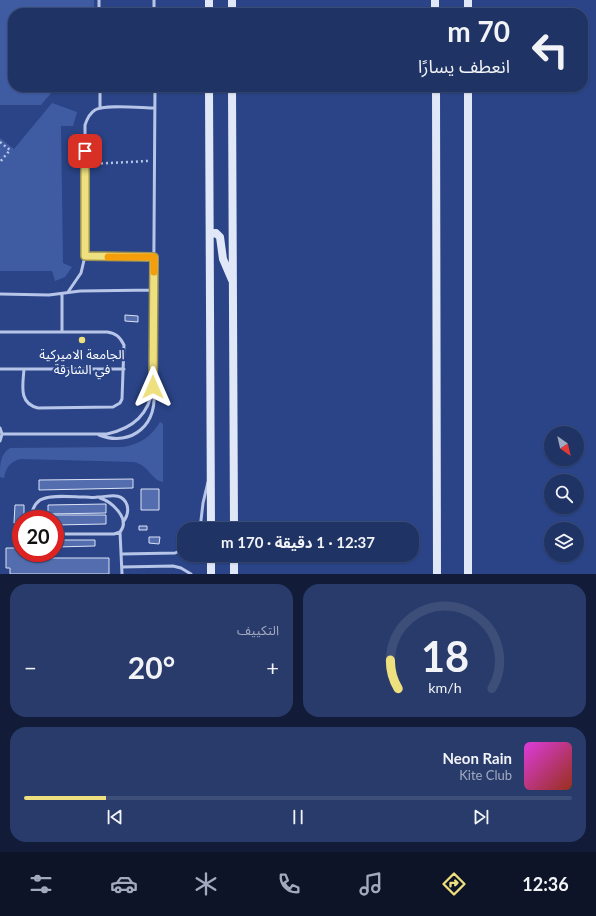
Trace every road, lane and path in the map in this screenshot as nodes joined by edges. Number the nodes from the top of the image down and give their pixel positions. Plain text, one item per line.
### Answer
1 (100, 92) edge
2 (154, 92) edge
3 (209, 92) edge
4 (232, 92) edge
5 (436, 92) edge
6 (468, 92) edge
7 (100, 108) junction
8 (154, 108) junction
9 (0, 142) edge
10 (154, 161) junction
11 (0, 162) edge
12 (85, 164) junction
13 (210, 234) junction
14 (85, 256) junction
15 (154, 257) junction
16 (233, 282) junction
17 (154, 290) junction
18 (68, 292) junction
19 (0, 294) edge
20 (62, 294) junction
21 (0, 332) edge
22 (62, 332) junction
23 (0, 369) edge
24 (24, 369) junction
25 (124, 369) junction
26 (153, 387) junction
27 (0, 428) edge
28 (2, 434) junction
29 (97, 434) junction
30 (0, 441) edge
31 (211, 477) junction
32 (98, 498) junction
33 (33, 510) edge
34 (123, 522) junction
35 (201, 522) edge
36 (211, 522) edge
37 (234, 522) edge
38 (120, 532) junction
39 (64, 534) edge
40 (177, 552) edge
41 (122, 554) junction
42 (211, 562) edge
43 (234, 562) edge
44 (122, 567) junction
45 (122, 574) edge
46 (191, 574) edge
47 (211, 574) edge
48 (234, 574) edge
49 (437, 574) edge
50 (468, 574) edge

1 - 7 lane
2 - 8 lane
3 - 13 street
4 - 16 street
5 - 49 street
6 - 50 street
7 - 8 lane
7 - 12 lane
8 - 10 lane
9 - 11 path
10 - 12 path
10 - 15 lane
12 - 14 lane
13 - 16 street
13 - 31 street
14 - 15 lane
14 - 18 lane
15 - 17 lane
16 - 37 street
17 - 18 lane
17 - 26 lane
18 - 20 lane
19 - 20 lane
20 - 22 lane
21 - 22 lane
22 - 25 lane
23 - 24 lane
24 - 25 lane
24 - 25 lane
26 - 29 lane
26 - 29 lane
27 - 28 lane
28 - 29 lane
28 - 30 lane
31 - 35 lane
31 - 36 street
32 - 33 lane
32 - 34 lane
32 - 34 lane
34 - 38 lane
38 - 39 lane
38 - 41 lane
40 - 41 lane
41 - 44 lane
42 - 47 street
43 - 48 street
44 - 45 lane
44 - 46 lane

